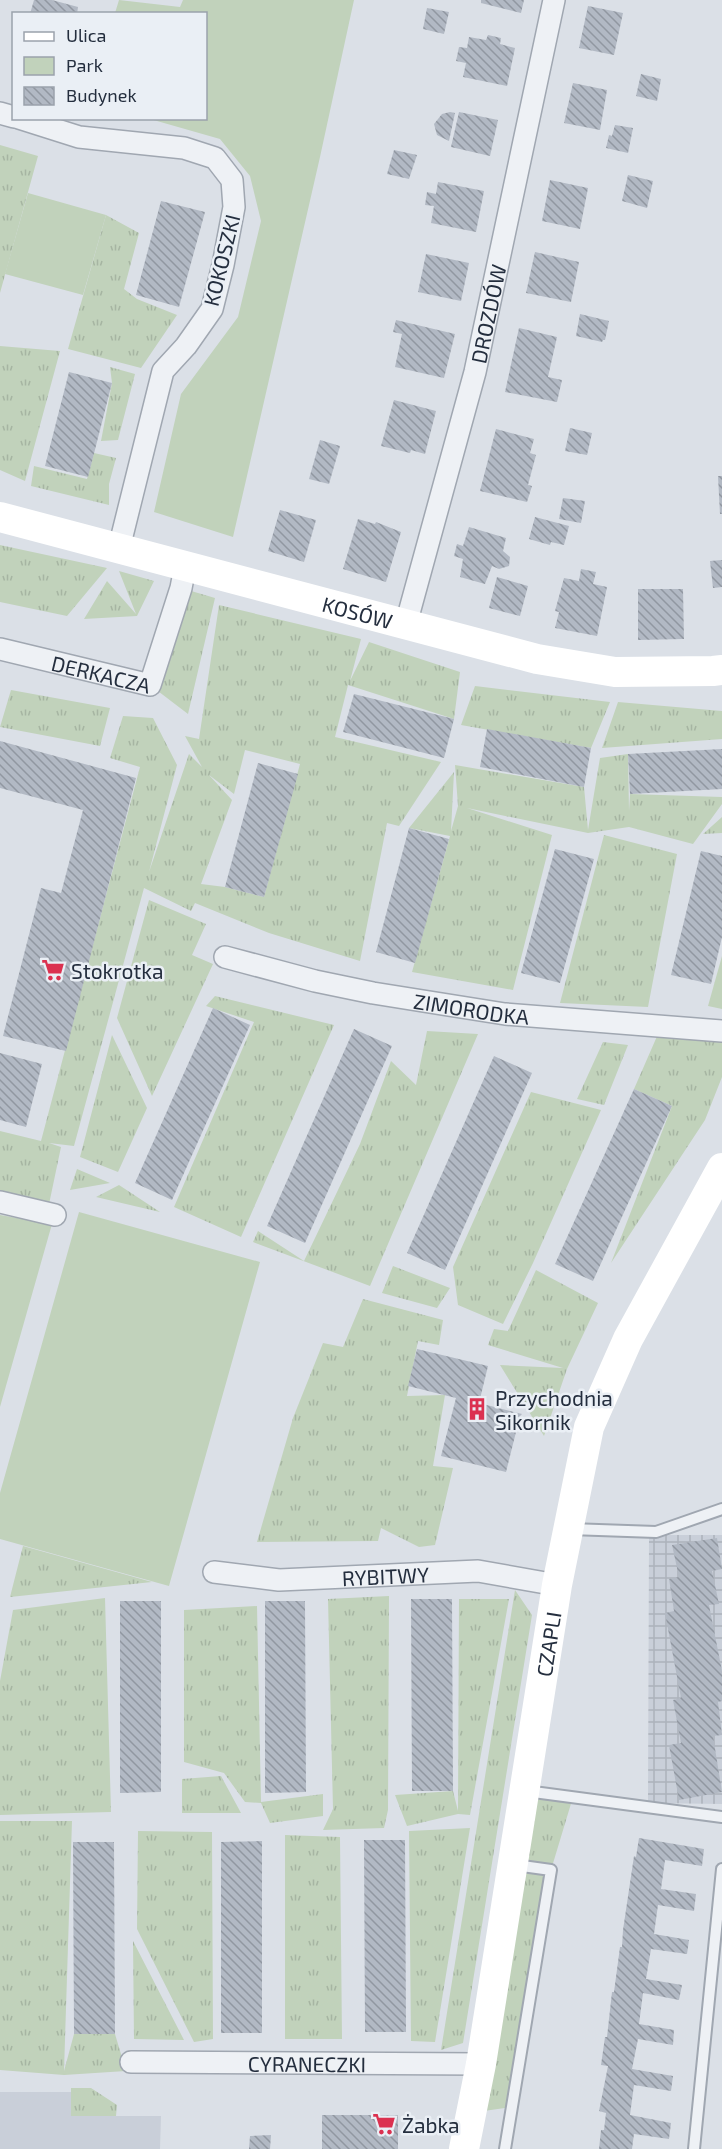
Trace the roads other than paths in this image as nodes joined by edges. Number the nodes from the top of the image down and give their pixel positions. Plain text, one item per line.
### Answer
1 (554, 0) edge
2 (25, 120) edge
3 (0, 517) edge
4 (119, 548) junction
5 (185, 567) junction
6 (406, 624) junction
7 (0, 649) edge
8 (722, 670) edge
9 (225, 957) dead end
10 (722, 1031) edge
11 (715, 1187) edge
12 (0, 1202) edge
13 (55, 1215) dead end
14 (722, 1509) edge
15 (567, 1528) junction
16 (214, 1572) dead end
17 (557, 1585) junction
18 (524, 1791) junction
19 (722, 1817) edge
20 (512, 1865) junction
21 (722, 1869) edge
22 (131, 2062) dead end
23 (481, 2064) junction
24 (464, 2149) edge
25 (505, 2149) edge
26 (694, 2149) edge

1 - 6 street, DROZDÓW
2 - 4 street, KOKOSZKI
3 - 4 street, KOSÓW
4 - 5 street, KOSÓW
5 - 6 street, KOSÓW
5 - 7 street, DERKACZA
6 - 8 street, KOSÓW
9 - 10 street, ZIMORODKA
11 - 15 street, CZAPLI
12 - 13 street
14 - 15 lane
15 - 17 street, CZAPLI
16 - 17 street, RYBITWY
17 - 18 street, CZAPLI
18 - 19 lane
18 - 20 street, CZAPLI
20 - 23 street, CZAPLI
20 - 25 lane
21 - 26 lane
22 - 23 street, CYRANECZKI
23 - 24 street, CZAPLI

